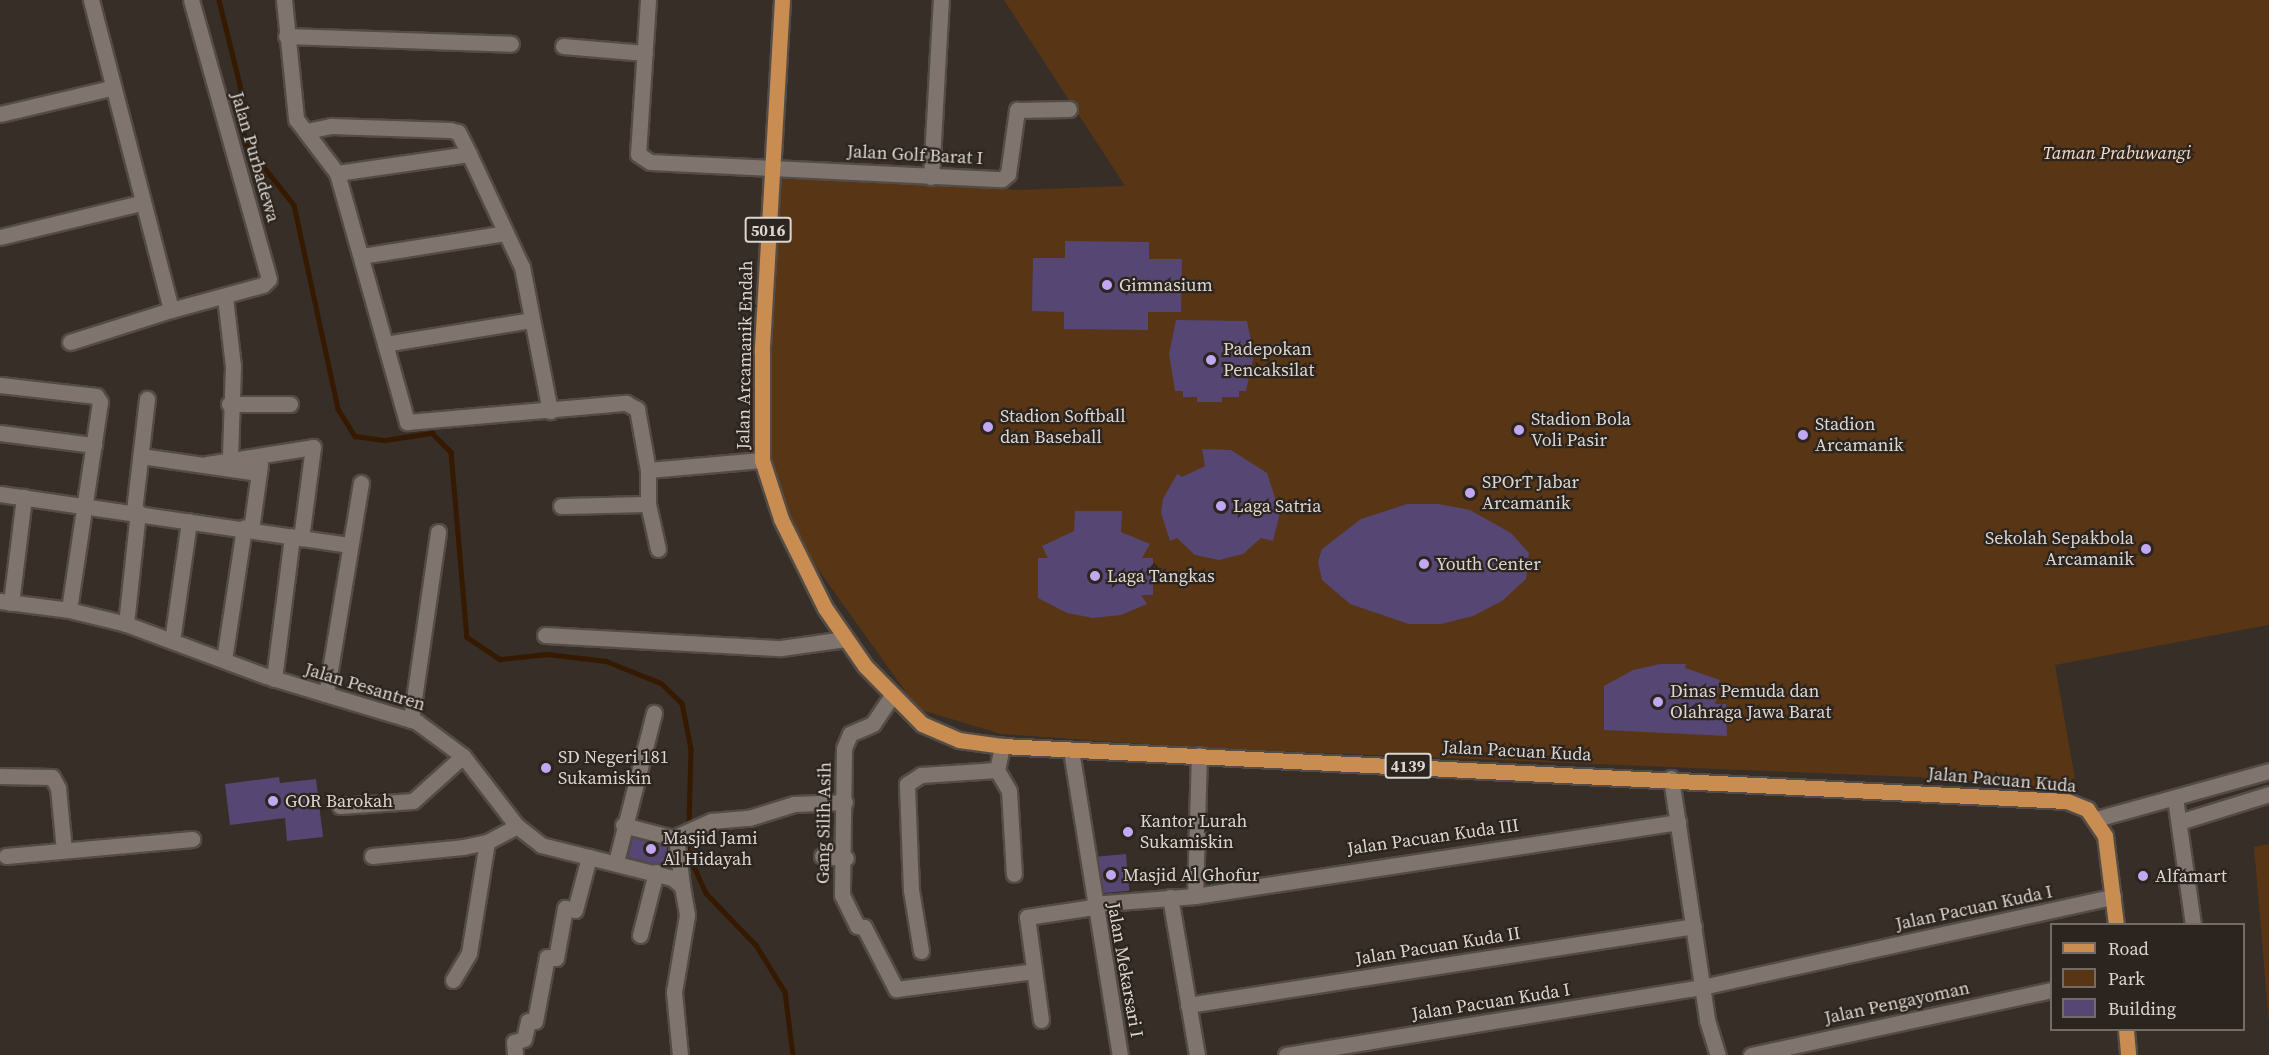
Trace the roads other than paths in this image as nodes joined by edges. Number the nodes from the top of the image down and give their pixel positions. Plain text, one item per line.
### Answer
1 (91, 0) edge
2 (191, 0) edge
3 (284, 0) edge
4 (648, 0) edge
5 (782, 0) edge
6 (941, 0) edge
7 (286, 36) junction
8 (512, 44) dead end
9 (563, 46) dead end
10 (645, 53) junction
11 (111, 88) junction
12 (1069, 109) dead end
13 (0, 114) edge
14 (307, 131) junction
15 (469, 154) junction
16 (771, 167) junction
17 (337, 173) junction
18 (931, 177) junction
19 (141, 203) junction
20 (505, 233) junction
21 (0, 237) edge
22 (362, 256) junction
23 (225, 297) junction
24 (171, 310) junction
25 (531, 320) junction
26 (70, 342) dead end
27 (385, 344) junction
28 (0, 385) edge
29 (147, 399) dead end
30 (229, 404) junction
31 (290, 404) dead end
32 (550, 411) junction
33 (0, 434) edge
34 (94, 446) junction
35 (262, 453) junction
36 (141, 456) junction
37 (230, 458) junction
38 (762, 460) junction
39 (207, 464) junction
40 (648, 470) junction
41 (259, 473) junction
42 (361, 483) dead end
43 (0, 494) edge
44 (24, 497) junction
45 (84, 504) junction
46 (648, 504) junction
47 (561, 506) dead end
48 (136, 512) junction
49 (189, 521) junction
50 (247, 529) junction
51 (438, 532) dead end
52 (297, 537) junction
53 (348, 546) junction
54 (658, 549) dead end
55 (5, 602) edge
56 (69, 610) junction
57 (126, 624) junction
58 (545, 635) dead end
59 (845, 639) junction
60 (172, 641) junction
61 (224, 660) junction
62 (274, 679) junction
63 (327, 689) junction
64 (891, 697) junction
65 (654, 713) dead end
66 (411, 720) junction
67 (1002, 746) junction
68 (1199, 755) junction
69 (463, 756) junction
70 (1072, 756) junction
71 (997, 770) junction
72 (2269, 771) edge
73 (0, 776) edge
74 (1671, 778) junction
75 (2269, 794) edge
76 (2175, 798) junction
77 (844, 802) junction
78 (340, 806) dead end
79 (2097, 819) junction
80 (1678, 822) junction
81 (2179, 822) junction
82 (623, 825) junction
83 (517, 826) junction
84 (680, 836) junction
85 (192, 839) dead end
86 (488, 842) junction
87 (64, 850) junction
88 (372, 855) dead end
89 (6, 856) dead end
90 (822, 856) dead end
91 (589, 857) junction
92 (846, 858) junction
93 (616, 862) junction
94 (656, 872) junction
95 (1014, 874) dead end
96 (682, 886) junction
97 (1196, 896) junction
98 (1170, 897) junction
99 (2113, 897) junction
100 (1093, 905) junction
101 (2116, 923) edge
102 (2193, 923) edge
103 (1694, 926) junction
104 (640, 935) dead end
105 (921, 951) dead end
106 (1034, 971) junction
107 (453, 980) dead end
108 (1702, 987) junction
109 (2050, 990) edge
110 (1188, 1005) junction
111 (1041, 1020) dead end
112 (2126, 1031) edge
113 (515, 1055) edge
114 (680, 1055) edge
115 (1120, 1055) edge
116 (1197, 1055) edge
117 (1286, 1055) edge
118 (1718, 1055) edge
119 (1751, 1055) edge
120 (2128, 1055) edge

1 - 11 street
2 - 23 street, Jalan Purbadewa
3 - 7 street
4 - 10 street, Jalan Golf Barat I
5 - 16 main road, Jalan Arcamanik Endah / 5016
6 - 18 street
7 - 8 street
7 - 14 street
9 - 10 street
10 - 16 street, Jalan Golf Barat I
11 - 13 street
11 - 19 street
12 - 18 street, Jalan Golf Barat I
14 - 15 street
14 - 17 street
15 - 17 street
15 - 20 street
16 - 18 street, Jalan Golf Barat I
16 - 38 main road, Jalan Arcamanik Endah / 5016
17 - 22 street
19 - 21 street
19 - 24 street
20 - 22 street
20 - 25 street
22 - 27 street
23 - 24 street
23 - 30 street
24 - 26 street
25 - 27 street
25 - 32 street
27 - 32 street
28 - 34 street
29 - 36 street
30 - 31 street
30 - 37 street
32 - 40 street
33 - 34 street
34 - 45 street
35 - 37 street
35 - 41 street
35 - 52 street
36 - 39 street
36 - 48 street
37 - 39 street
38 - 40 street
38 - 59 main road, Jalan Pacuan Kuda / 4139
39 - 41 street
40 - 46 street
41 - 50 street
42 - 53 street
43 - 44 street
44 - 45 street
44 - 55 street
45 - 48 street
45 - 56 street
46 - 47 street
46 - 54 street
48 - 49 street
48 - 57 street
49 - 50 street
49 - 60 street
50 - 52 street
50 - 61 street
51 - 66 street
52 - 53 street
52 - 62 street
53 - 63 street
55 - 56 street, Jalan Pesantren
56 - 57 street, Jalan Pesantren
57 - 60 street, Jalan Pesantren
58 - 59 street
59 - 64 main road, Jalan Pacuan Kuda / 4139
60 - 61 street, Jalan Pesantren
61 - 62 street, Jalan Pesantren
62 - 63 street, Jalan Pesantren
63 - 66 street, Jalan Pesantren
64 - 67 main road, Jalan Pacuan Kuda / 4139
64 - 77 street, Gang Silih Asih
65 - 82 street
66 - 69 street, Jalan Pesantren
67 - 70 main road, Jalan Pacuan Kuda / 4139
67 - 71 street
68 - 70 main road, Jalan Pacuan Kuda / 4139
68 - 74 main road, Jalan Pacuan Kuda / 4139
68 - 97 street
69 - 78 street
69 - 83 street, Jalan Pesantren
70 - 100 street, Jalan Mekarsari I
71 - 95 street
71 - 105 street
72 - 76 street
73 - 87 street
74 - 79 main road, Jalan Pacuan Kuda / 4139
74 - 80 street
75 - 81 street
76 - 79 street
76 - 81 street
77 - 84 street
77 - 92 street, Gang Silih Asih
79 - 99 main road
80 - 97 street, Jalan Pacuan Kuda III
80 - 103 street
81 - 102 street
82 - 84 street
82 - 93 street
83 - 86 street
83 - 91 street, Jalan Pesantren
84 - 96 street
85 - 87 street
86 - 88 street
86 - 107 street
87 - 89 street
90 - 92 street
91 - 93 street, Jalan Pesantren
91 - 113 street
92 - 106 street, Gang Silih Asih
93 - 94 street, Jalan Pesantren
94 - 96 street, Jalan Pesantren
94 - 104 street
96 - 114 street
97 - 98 street, Jalan Pacuan Kuda III
98 - 100 street, Jalan Pacuan Kuda III
98 - 110 street
99 - 101 main road
99 - 108 street, Jalan Pacuan Kuda I
100 - 106 street, Jalan Pacuan Kuda III
100 - 115 street, Jalan Mekarsari I
103 - 108 street
103 - 110 street, Jalan Pacuan Kuda II
106 - 111 street
108 - 117 street, Jalan Pacuan Kuda I
108 - 118 street
109 - 119 street, Jalan Pengayoman
110 - 116 street
112 - 120 main road

